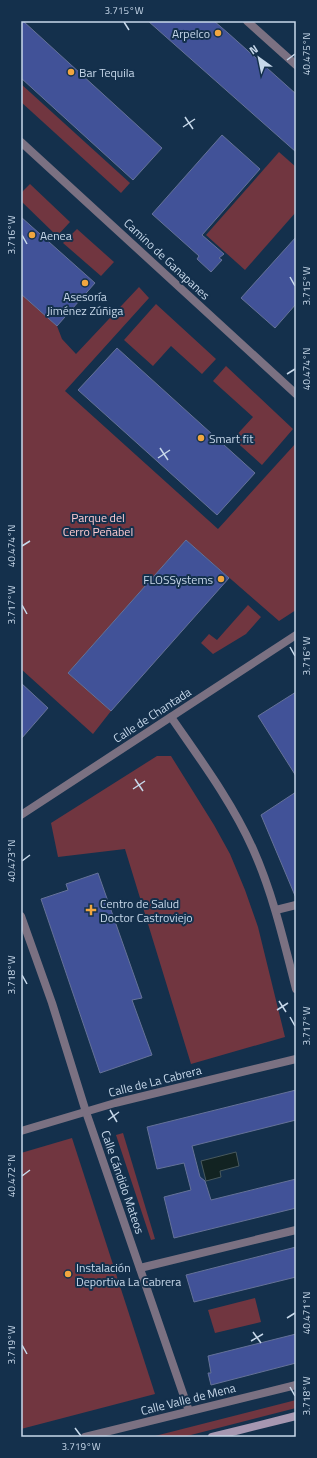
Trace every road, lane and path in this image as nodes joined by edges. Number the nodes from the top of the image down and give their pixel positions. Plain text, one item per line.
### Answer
1 (246, 21) edge
2 (296, 65) edge
3 (21, 142) edge
4 (296, 394) edge
5 (296, 635) edge
6 (171, 717) junction
7 (21, 815) edge
8 (296, 905) edge
9 (276, 910) junction
10 (21, 916) edge
11 (296, 989) edge
12 (296, 1059) edge
13 (86, 1112) junction
14 (21, 1131) edge
15 (296, 1230) edge
16 (140, 1268) junction
17 (296, 1385) edge
18 (189, 1411) junction
19 (296, 1416) edge
20 (86, 1437) edge
21 (212, 1437) edge

1 - 2 street
3 - 4 street, Camino de Ganapanes
5 - 6 street, Calle de Chantada
6 - 7 street, Calle de Chantada
6 - 9 street
8 - 9 street
9 - 11 street
10 - 13 street, Calle Cándido Mateos
12 - 13 street, Calle de La Cabrera
13 - 14 street, Calle de La Cabrera
13 - 16 street, Calle Cándido Mateos
15 - 16 street
16 - 18 street, Calle Cándido Mateos
17 - 18 street, Calle Valle de Mena
18 - 20 street, Calle Valle de Mena
19 - 21 main road

